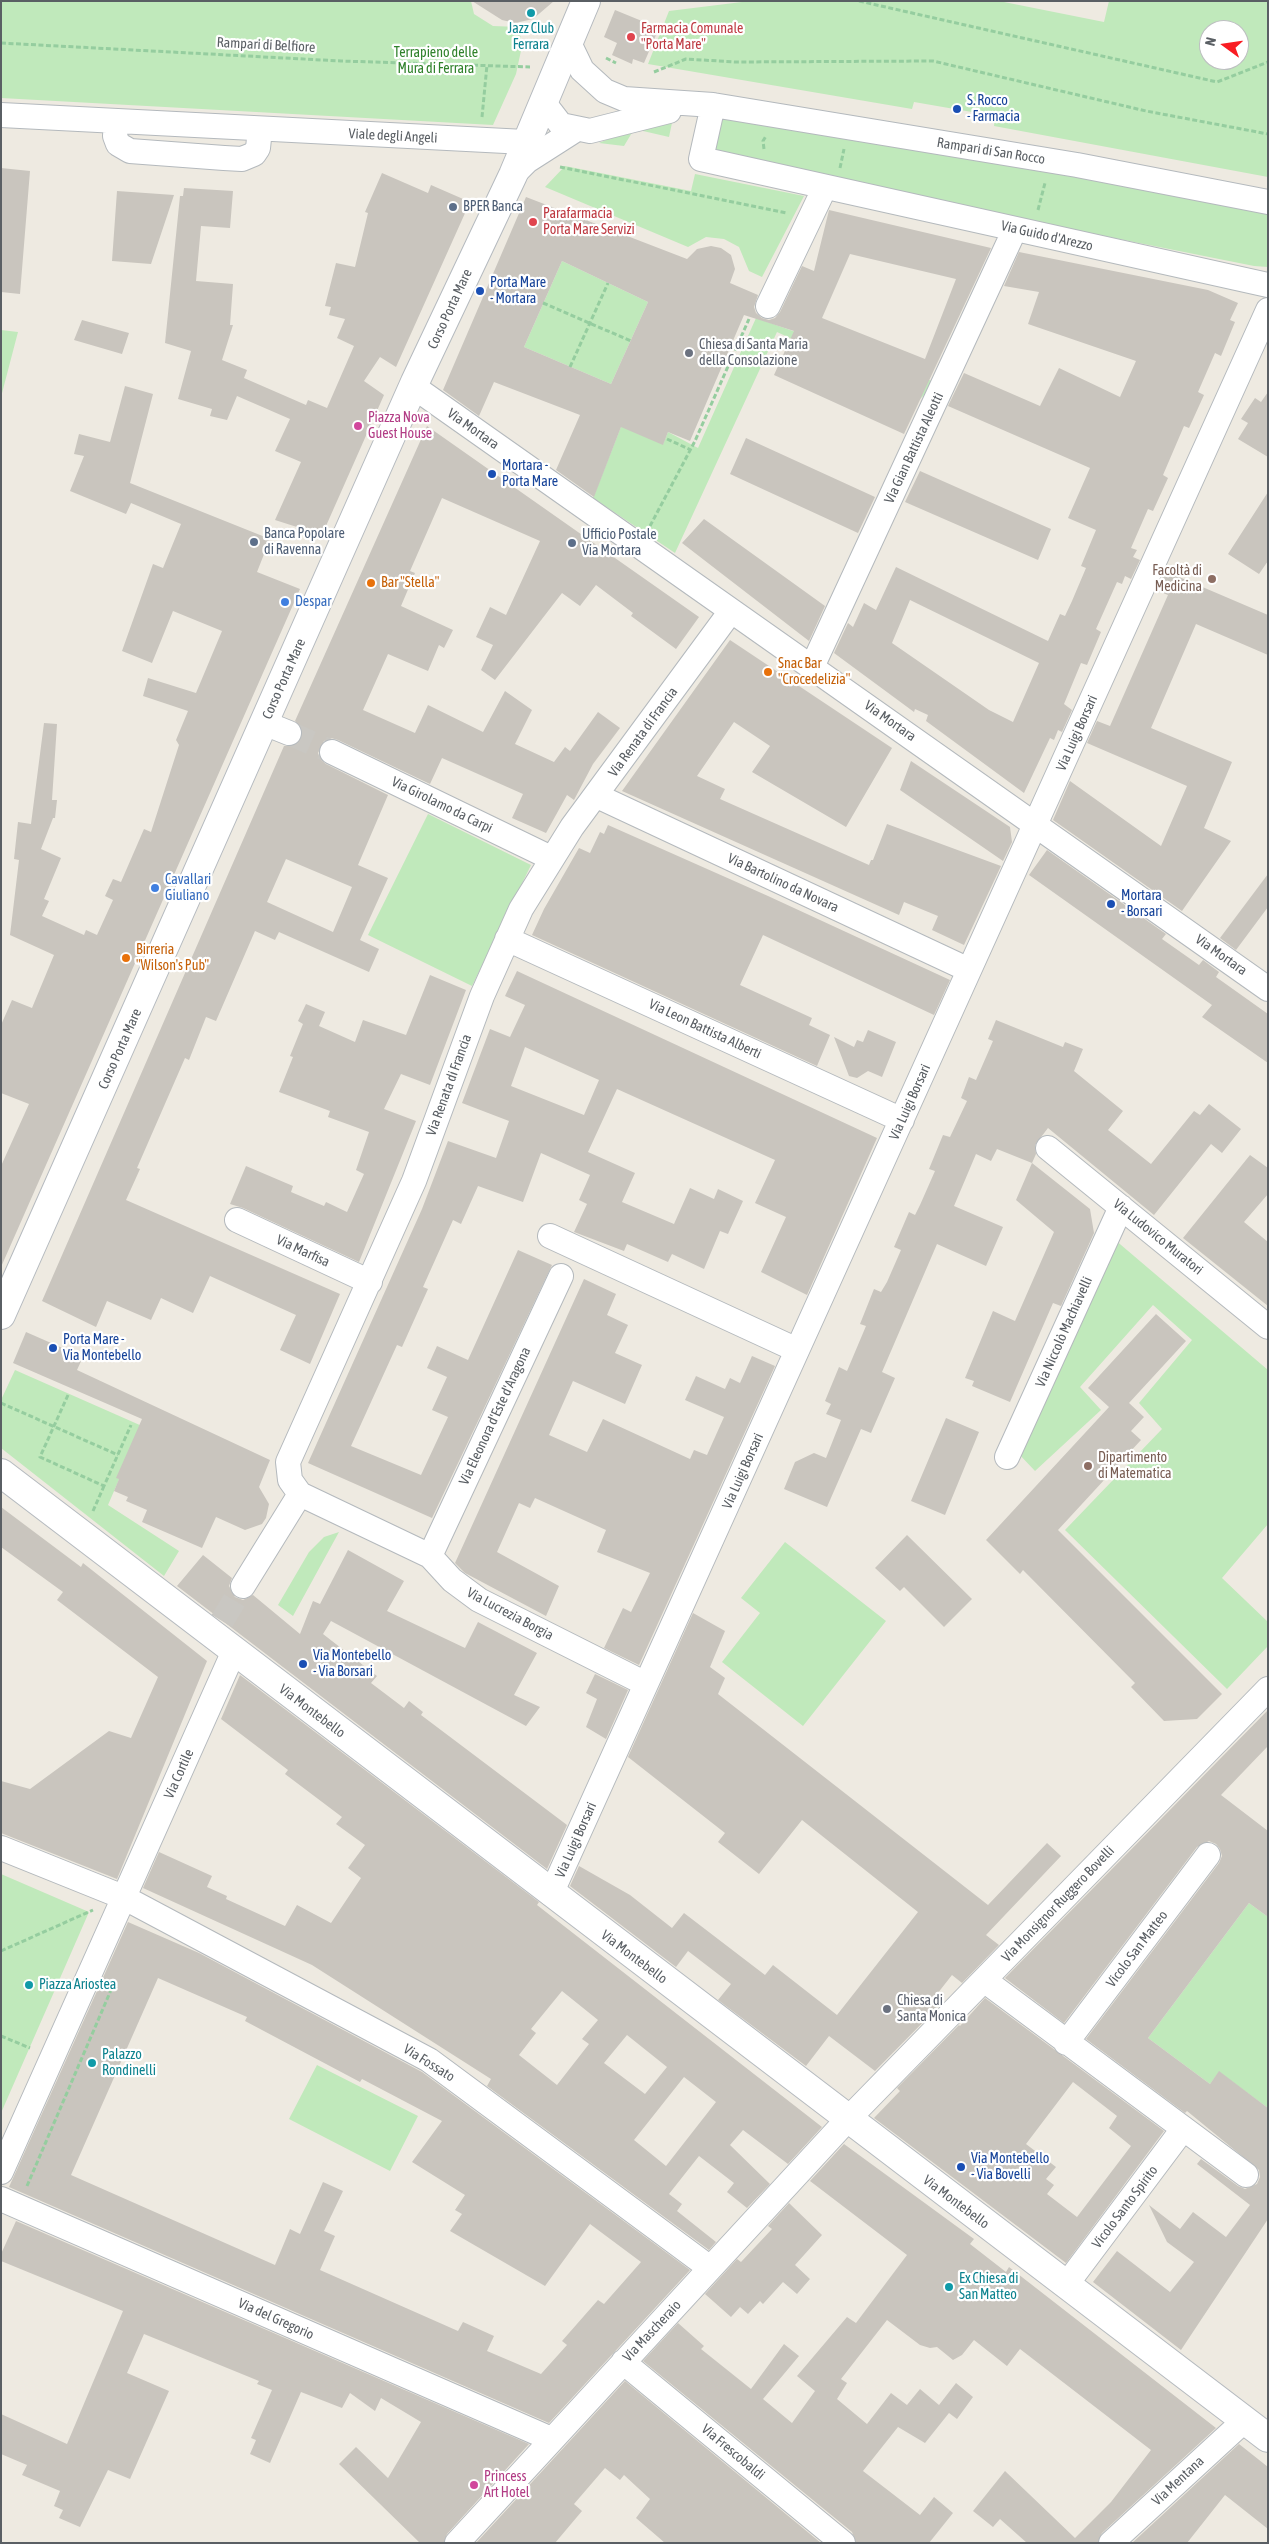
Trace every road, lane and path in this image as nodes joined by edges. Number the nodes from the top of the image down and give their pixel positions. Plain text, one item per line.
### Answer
1 (570, 1) edge
2 (586, 1) edge
3 (859, 1) edge
4 (1, 43) edge
5 (569, 43) junction
6 (599, 52) dead end
7 (1268, 62) edge
8 (616, 63) dead end
9 (487, 65) junction
10 (530, 67) dead end
11 (654, 72) dead end
12 (544, 103) junction
13 (483, 104) dead end
14 (713, 105) junction
15 (1, 116) edge
16 (116, 121) junction
17 (260, 129) junction
18 (577, 129) junction
19 (1268, 134) edge
20 (525, 142) junction
21 (844, 146) dead end
22 (555, 166) dead end
23 (513, 175) junction
24 (832, 178) junction
25 (1045, 182) dead end
26 (1268, 202) edge
27 (810, 218) junction
28 (1024, 231) junction
29 (608, 283) dead end
30 (1268, 286) edge
31 (543, 304) dead end
32 (768, 306) joint
33 (1268, 310) edge
34 (590, 324) junction
35 (631, 341) dead end
36 (570, 367) dead end
37 (414, 387) junction
38 (667, 439) dead end
39 (691, 450) junction
40 (642, 547) junction
41 (731, 611) junction
42 (812, 667) junction
43 (264, 723) junction
44 (290, 734) tunnel mouth
45 (332, 752) tunnel mouth
46 (597, 796) junction
47 (1036, 824) junction
48 (552, 858) junction
49 (507, 939) junction
50 (969, 970) junction
51 (1268, 989) edge
52 (902, 1120) junction
53 (1048, 1148) dead end
54 (1121, 1207) junction
55 (237, 1220) dead end
56 (550, 1236) dead end
57 (560, 1276) dead end
58 (370, 1282) junction
59 (1, 1315) edge
60 (1268, 1327) edge
61 (797, 1350) junction
62 (68, 1395) dead end
63 (1, 1403) edge
64 (131, 1425) dead end
65 (54, 1426) junction
66 (118, 1455) junction
67 (1007, 1457) dead end
68 (1, 1473) edge
69 (300, 1494) junction
70 (430, 1556) junction
71 (243, 1586) tunnel mouth
72 (223, 1636) junction
73 (646, 1684) junction
74 (1268, 1690) edge
75 (1, 1848) edge
76 (1208, 1855) dead end
77 (551, 1894) junction
78 (123, 1897) junction
79 (1, 1951) edge
80 (115, 1980) dead end
81 (984, 1980) junction
82 (1, 2036) edge
83 (1066, 2043) junction
84 (30, 2048) dead end
85 (848, 2119) junction
86 (1183, 2129) junction
87 (1, 2172) edge
88 (1246, 2175) dead end
89 (26, 2187) dead end
90 (1, 2199) edge
91 (710, 2268) junction
92 (1066, 2285) junction
93 (623, 2362) junction
94 (1259, 2427) edge
95 (551, 2439) junction
96 (457, 2543) edge
97 (842, 2543) edge
98 (1111, 2543) edge

1 - 5 street, Corso Porta Mare
2 - 5 street, Corso Porta Mare
3 - 7 path
4 - 9 path, Rampari di Belfiore
5 - 12 street, Corso Porta Mare
5 - 14 street, Rampari di San Rocco
6 - 8 path
9 - 10 path, Rampari di Belfiore
9 - 13 path
11 - 19 path
12 - 18 street
12 - 20 street, Corso Porta Mare
14 - 18 street, Rampari di San Rocco
14 - 24 street, Via Guido d'Arezzo
14 - 26 street, Rampari di San Rocco
15 - 16 street, Viale degli Angeli
16 - 17 street, Viale degli Angeli
16 - 17 street
17 - 20 street, Viale degli Angeli
18 - 23 street, Rampari di San Rocco
20 - 23 street, Corso Porta Mare
21 - 24 path
22 - 27 path
23 - 37 street, Corso Porta Mare
24 - 27 street
24 - 28 street, Via Guido d'Arezzo
25 - 28 path
27 - 32 street
28 - 30 street, Via Guido d'Arezzo
28 - 42 street, Via Gian Battista Aleotti
29 - 34 path
31 - 34 path
32 - 39 path
33 - 47 street, Via Luigi Borsari
34 - 35 path
34 - 36 path
37 - 40 street, Via Mortara
37 - 43 street, Corso Porta Mare
38 - 39 path
39 - 40 path
40 - 41 street, Via Mortara
41 - 42 street, Via Mortara
41 - 46 street, Via Renata di Francia
42 - 47 street, Via Mortara
43 - 44 street
43 - 59 street, Corso Porta Mare
45 - 48 street, Via Girolamo da Carpi
46 - 48 street, Via Renata di Francia
46 - 50 street, Via Bartolino da Novara
47 - 50 street, Via Luigi Borsari
47 - 51 street, Via Mortara
48 - 49 street, Via Renata di Francia
49 - 52 street, Via Leon Battista Alberti
49 - 58 street, Via Renata di Francia
50 - 52 street, Via Luigi Borsari
52 - 61 street, Via Luigi Borsari
53 - 54 street, Via Ludovico Muratori
54 - 60 street, Via Ludovico Muratori
54 - 67 street, Via Niccolò Machiavelli
55 - 58 street, Via Marfisa
56 - 61 street
57 - 70 street, Via Eleonora d'Este d'Aragona
58 - 69 street, Via Renata di Francia
61 - 73 street, Via Luigi Borsari
62 - 65 path
63 - 65 path
64 - 66 path
65 - 66 path
65 - 66 path
68 - 72 street, Via Montebello
69 - 70 street, Via Lucrezia Borgia
69 - 71 street
70 - 73 street, Via Lucrezia Borgia
72 - 77 street, Via Montebello
72 - 78 street, Via Cortile
73 - 77 street, Via Luigi Borsari
74 - 81 street, Via Monsignor Ruggero Bovelli
75 - 78 street
76 - 83 street, Vicolo San Matteo
77 - 85 street, Via Montebello
78 - 79 path
78 - 87 street
78 - 91 street, Via Fossato
80 - 89 path
81 - 83 street
81 - 85 street, Via Monsignor Ruggero Bovelli
82 - 84 path
83 - 86 street
85 - 91 street, Via Mascheraio
85 - 92 street, Via Montebello
86 - 88 street
86 - 92 street, Vicolo Santo Spirito
90 - 95 street, Via del Gregorio
91 - 93 street, Via Mascheraio
92 - 94 street, Via Montebello
93 - 95 street, Via Mascheraio
93 - 97 street, Via Frescobaldi
94 - 98 street, Via Mentana
95 - 96 street, Via Mascheraio

